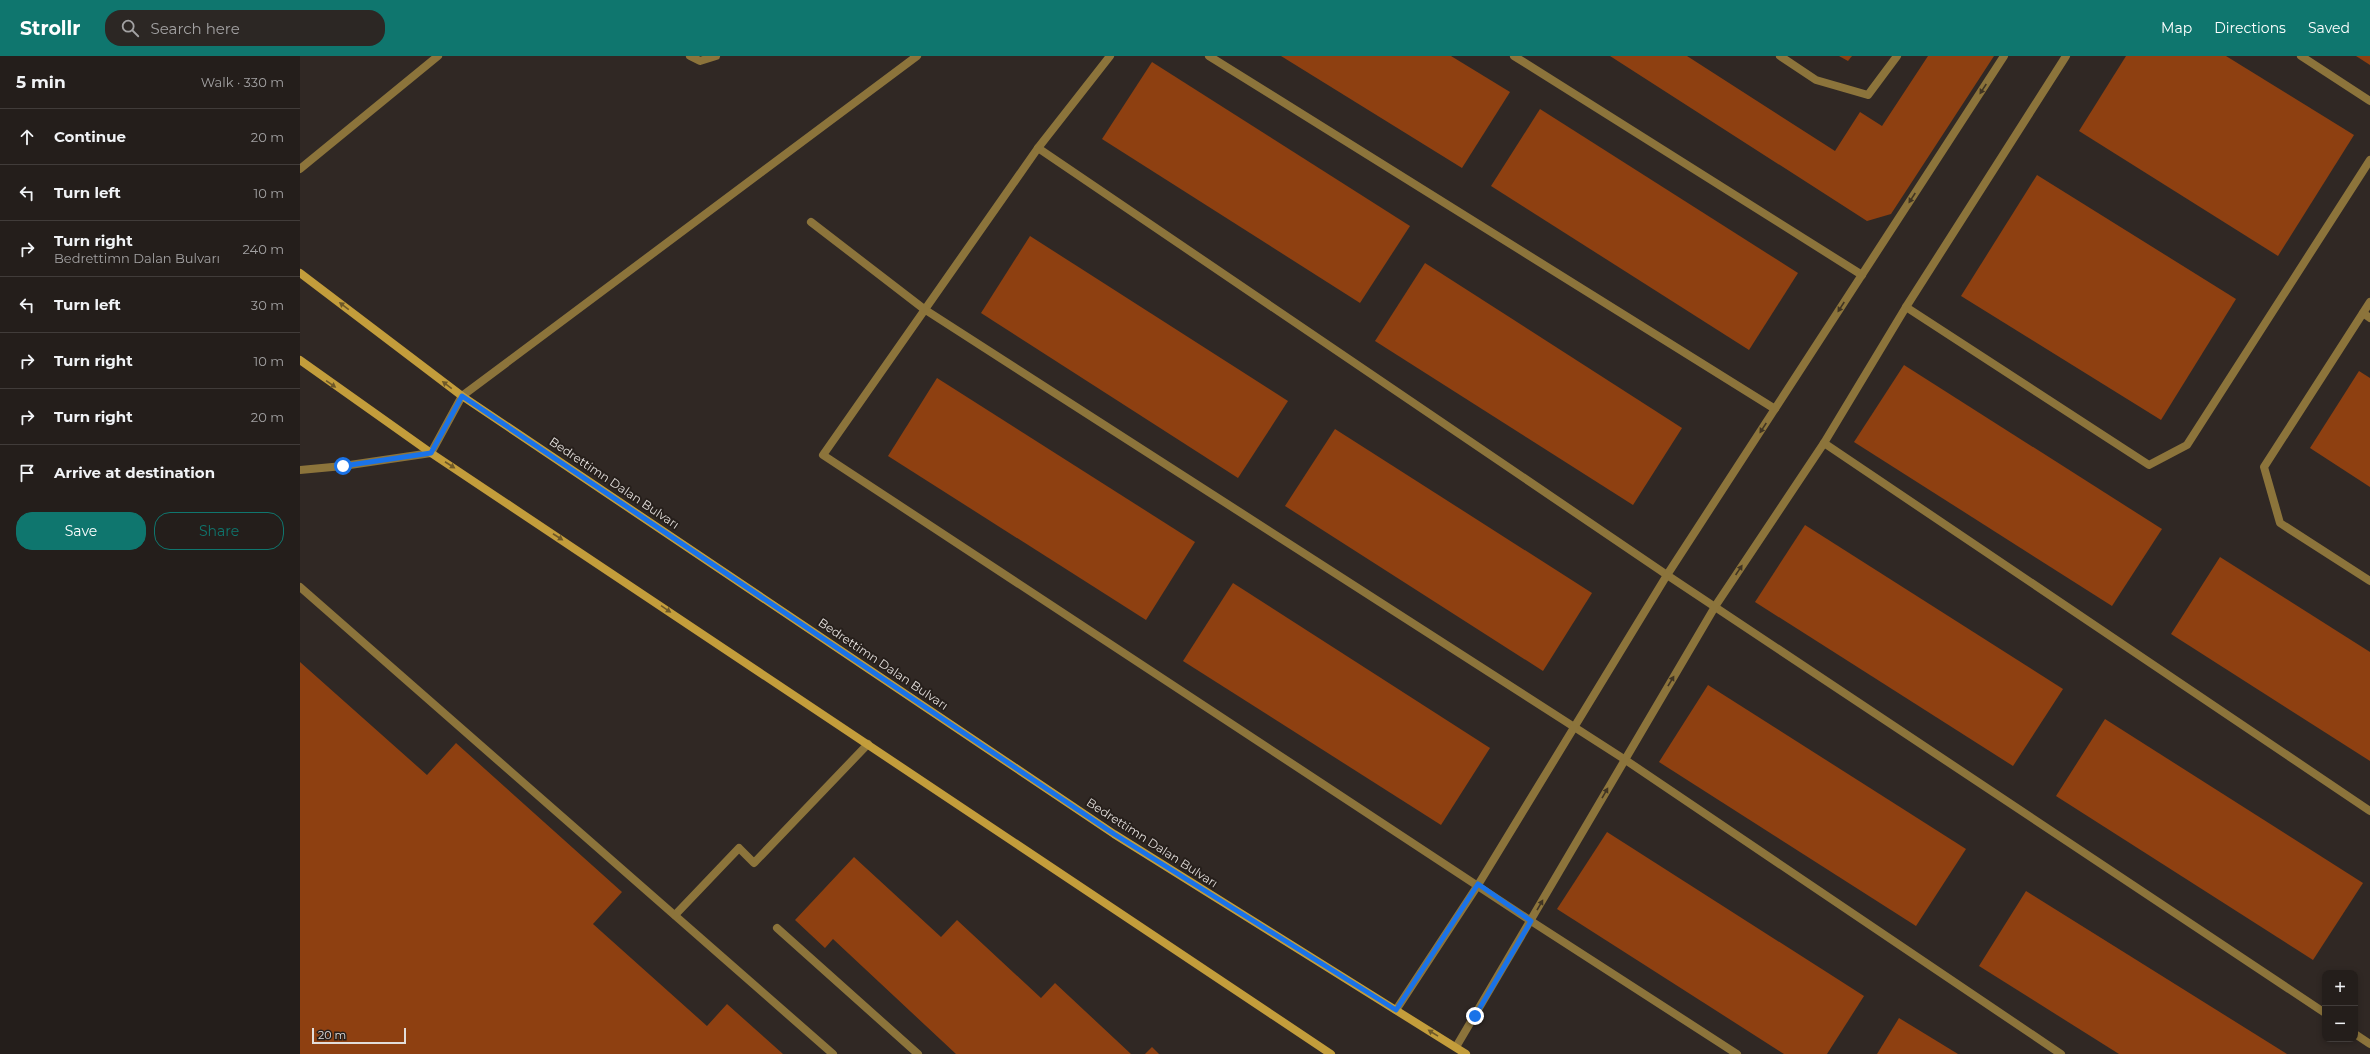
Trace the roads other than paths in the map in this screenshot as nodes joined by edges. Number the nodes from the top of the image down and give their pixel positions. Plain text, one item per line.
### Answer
1 (438, 56) edge
2 (690, 56) edge
3 (716, 56) edge
4 (918, 56) edge
5 (1110, 56) edge
6 (1208, 56) edge
7 (1514, 56) edge
8 (1780, 56) edge
9 (1896, 56) edge
10 (2004, 56) edge
11 (2066, 56) edge
12 (2301, 56) edge
13 (2370, 101) edge
14 (1038, 148) junction
15 (2370, 160) edge
16 (300, 169) edge
17 (811, 222) dead end
18 (300, 273) edge
19 (1862, 275) junction
20 (2370, 302) edge
21 (1906, 307) junction
22 (924, 309) junction
23 (2366, 315) edge
24 (300, 360) edge
25 (462, 396) junction
26 (1775, 409) junction
27 (1824, 443) junction
28 (431, 453) junction
29 (300, 470) edge
30 (1667, 575) junction
31 (2370, 581) edge
32 (300, 587) edge
33 (1716, 605) junction
34 (1575, 728) junction
35 (868, 744) junction
36 (1624, 759) junction
37 (2370, 811) edge
38 (1478, 884) junction
39 (675, 915) junction
40 (1531, 921) junction
41 (777, 928) dead end
42 (1396, 1010) junction
43 (2322, 1012) edge
44 (2358, 1036) edge
45 (2370, 1044) edge
46 (1456, 1047) junction
47 (833, 1054) edge
48 (918, 1054) edge
49 (1331, 1054) edge
50 (1466, 1054) edge
51 (1737, 1054) edge
52 (2061, 1054) edge

1 - 16 street
2 - 3 street
4 - 25 street
5 - 14 street
6 - 26 street
7 - 19 street
8 - 9 street
10 -> 19 street
11 - 21 street
12 - 13 street
14 - 22 street
14 - 30 street
15 - 21 street
17 - 22 street
25 -> 18 main road, Bedrettimn Dalan Bulvarı
19 -> 26 street
20 - 23 street
21 - 27 street
22 - 34 street
22 - 38 street
23 - 31 street
24 -> 28 main road
25 - 28 street
25 - 42 main road, Bedrettimn Dalan Bulvarı
26 -> 30 street
33 -> 27 street
27 - 37 street
28 - 29 street
28 -> 35 main road
30 - 33 street
30 - 34 street
32 - 39 street
36 -> 33 street
33 - 43 street
34 - 36 street
34 - 38 street
35 - 39 street
35 - 49 main road
40 -> 36 street
36 - 52 street
38 - 40 street
38 - 42 street
39 - 47 street
40 - 46 street
40 - 51 street
41 - 48 street
46 -> 42 main road, Bedrettimn Dalan Bulvarı
44 - 45 street
46 - 50 main road, Bedrettimn Dalan Bulvarı

